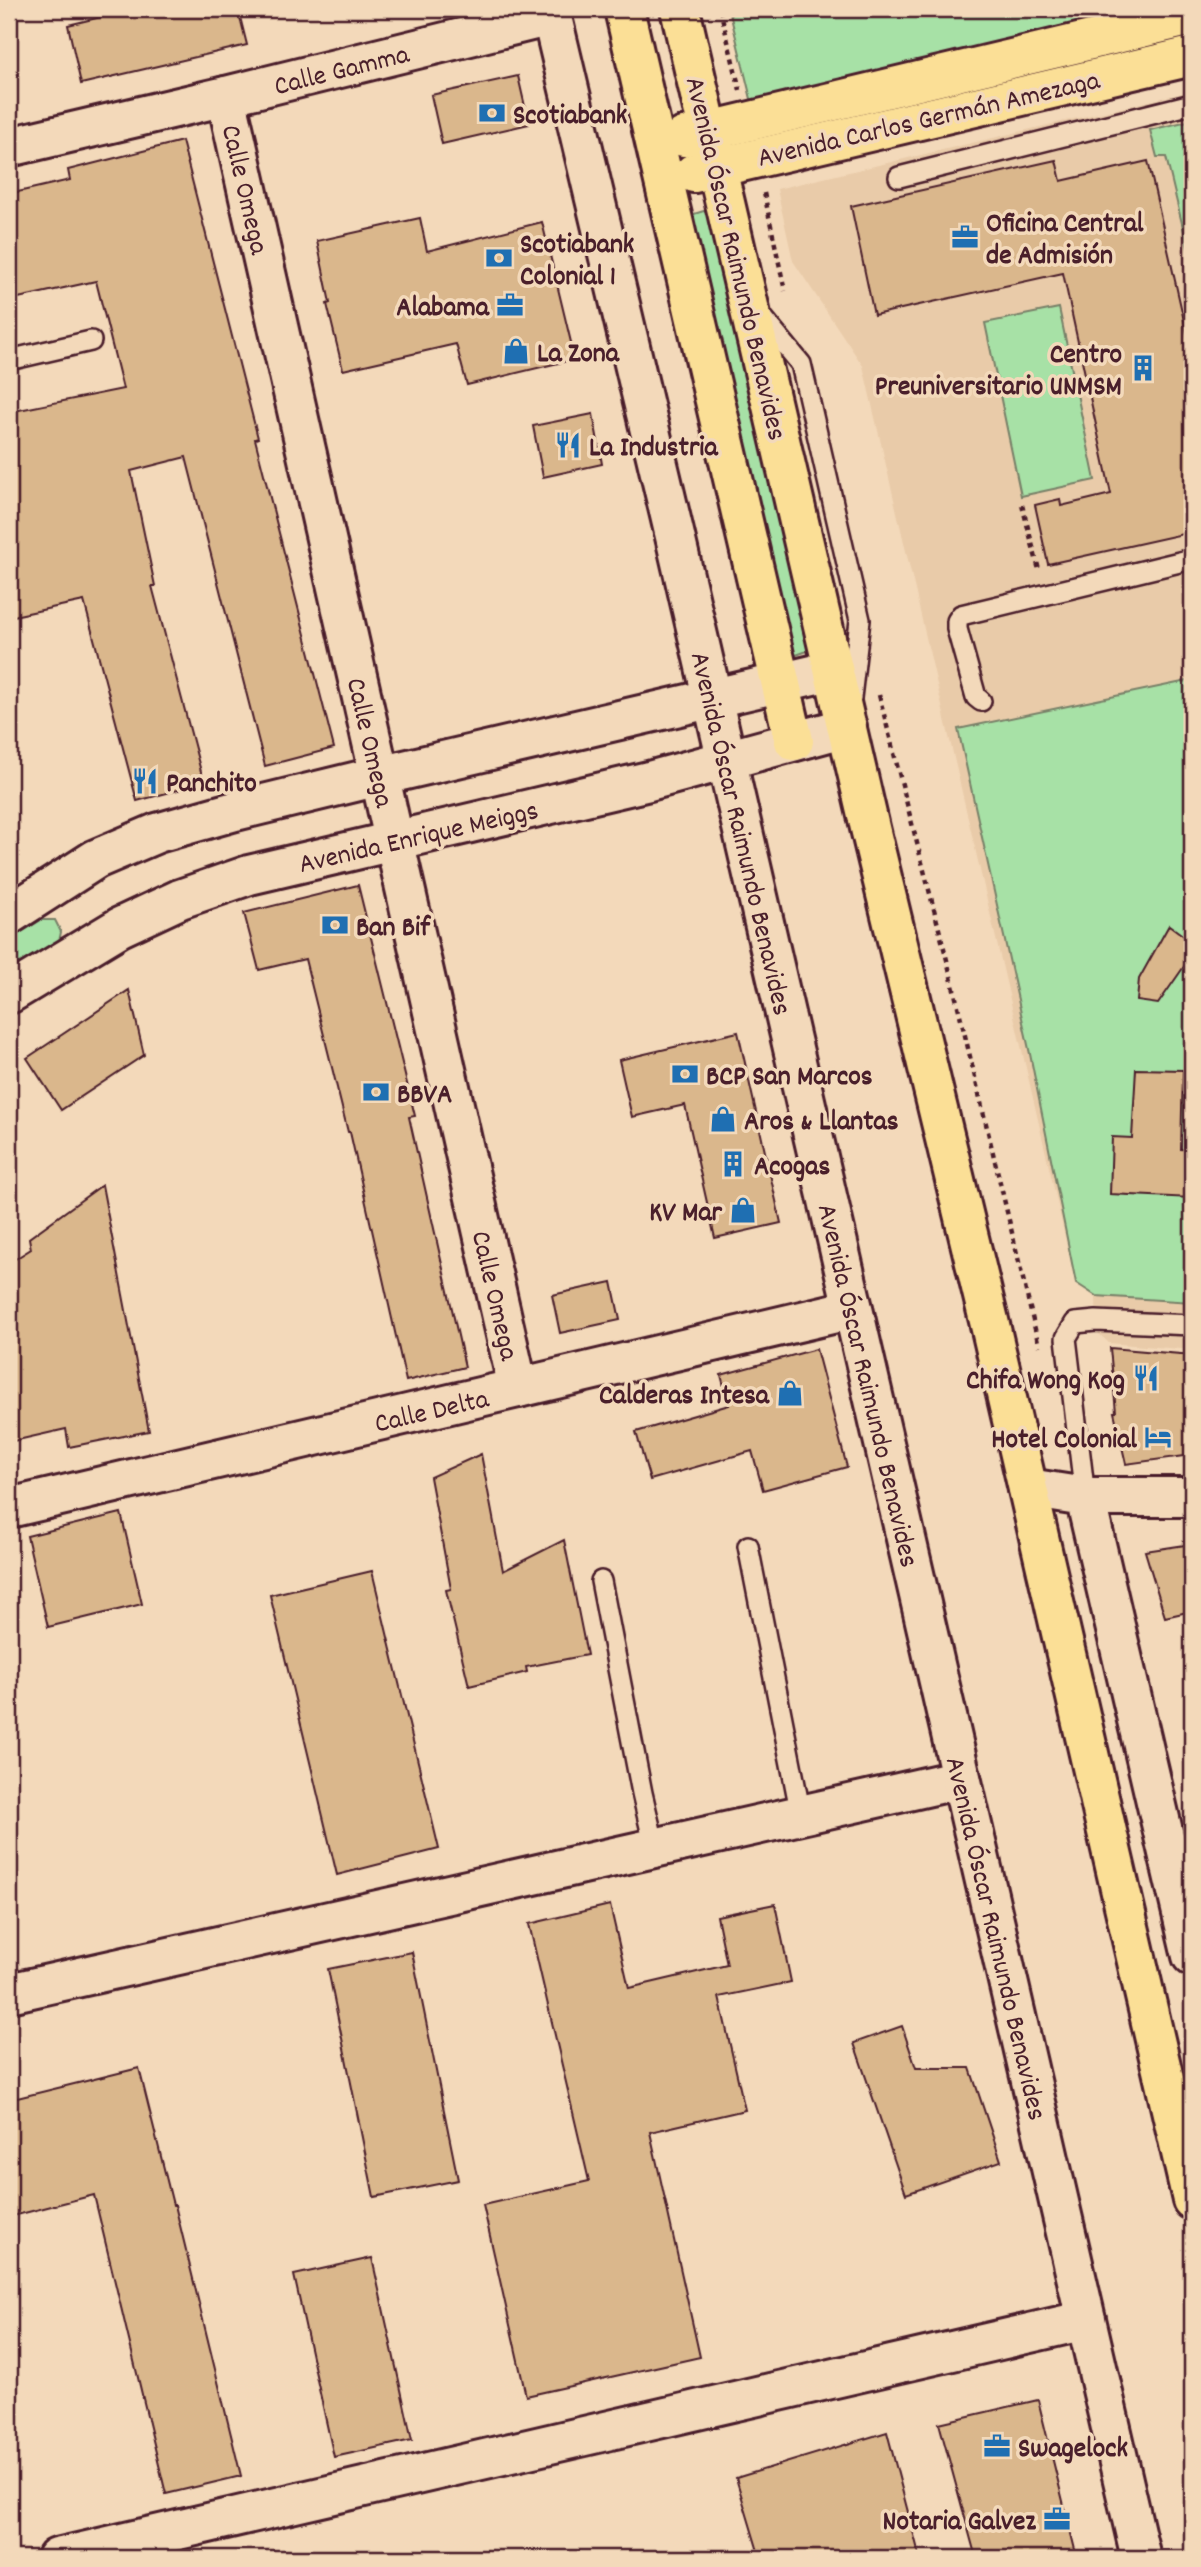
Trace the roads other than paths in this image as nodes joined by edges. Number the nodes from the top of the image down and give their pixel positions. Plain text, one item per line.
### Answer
1 (624, 9) edge
2 (680, 9) edge
3 (550, 12) edge
4 (1192, 16) edge
5 (1192, 56) edge
6 (226, 96) junction
7 (1192, 104) edge
8 (709, 130) junction
9 (656, 144) junction
10 (9, 147) edge
11 (718, 167) junction
12 (899, 177) dead end
13 (664, 180) junction
14 (749, 300) junction
15 (91, 341) dead end
16 (9, 360) edge
17 (1192, 559) edge
18 (834, 670) junction
19 (781, 683) junction
20 (711, 698) junction
21 (981, 701) dead end
22 (847, 727) junction
23 (794, 741) junction
24 (726, 760) junction
25 (379, 776) junction
26 (394, 839) junction
27 (11, 908) edge
28 (9, 994) edge
29 (853, 1309) junction
30 (1192, 1325) edge
31 (518, 1388) junction
32 (1028, 1488) junction
33 (1085, 1497) junction
34 (1192, 1497) edge
35 (9, 1508) edge
36 (748, 1546) dead end
37 (601, 1581) dead end
38 (961, 1779) junction
39 (801, 1815) junction
40 (654, 1848) junction
41 (1192, 1956) edge
42 (9, 1993) edge
43 (1192, 2200) edge
44 (1086, 2320) junction
45 (142, 2549) edge
46 (57, 2558) edge
47 (1141, 2558) edge

1 - 9 main road, Avenida Óscar Raimundo Benavides
2 - 8 main road, Avenida Óscar Raimundo Benavides
3 - 6 main road, Calle Gamma
3 - 20 main road, Avenida Óscar Raimundo Benavides
4 - 8 main road, Avenida Carlos Germán Amezaga
5 - 11 main road, Avenida Carlos Germán Amezaga
6 - 10 main road, Calle Gamma
6 - 25 main road, Calle Omega
7 - 12 lane
8 - 9 main road, Avenida Carlos Germán Amezaga
8 - 11 main road, Avenida Óscar Raimundo Benavides
9 - 13 main road, Avenida Óscar Raimundo Benavides
11 - 13 main road, Avenida Carlos Germán Amezaga
11 - 14 main road, Avenida Óscar Raimundo Benavides
13 - 19 main road, Avenida Óscar Raimundo Benavides
14 - 18 main road, Avenida Óscar Raimundo Benavides
14 - 22 lane
15 - 16 lane
17 - 21 lane
18 - 19 main road
18 - 22 main road, Avenida Óscar Raimundo Benavides
19 - 20 main road
19 - 23 main road, Avenida Óscar Raimundo Benavides
20 - 24 main road, Avenida Óscar Raimundo Benavides
20 - 25 main road
22 - 23 main road, Avenida Enrique Meiggs
22 - 32 main road, Avenida Óscar Raimundo Benavides
23 - 24 main road, Avenida Enrique Meiggs
24 - 26 main road, Avenida Enrique Meiggs
24 - 29 main road, Avenida Óscar Raimundo Benavides
25 - 26 main road, Calle Omega
25 - 27 main road
26 - 28 main road, Avenida Enrique Meiggs
26 - 31 main road, Calle Omega
29 - 31 main road, Calle Delta
29 - 38 main road, Avenida Óscar Raimundo Benavides
30 - 33 lane
31 - 35 main road, Calle Delta
32 - 33 main road
32 - 43 main road, Avenida Óscar Raimundo Benavides
33 - 34 main road
33 - 41 main road
36 - 39 lane
37 - 40 lane
38 - 39 main road
38 - 44 main road, Avenida Óscar Raimundo Benavides
39 - 40 main road
40 - 42 main road
44 - 45 main road
44 - 47 main road, Avenida Óscar Raimundo Benavides
45 - 46 main road

